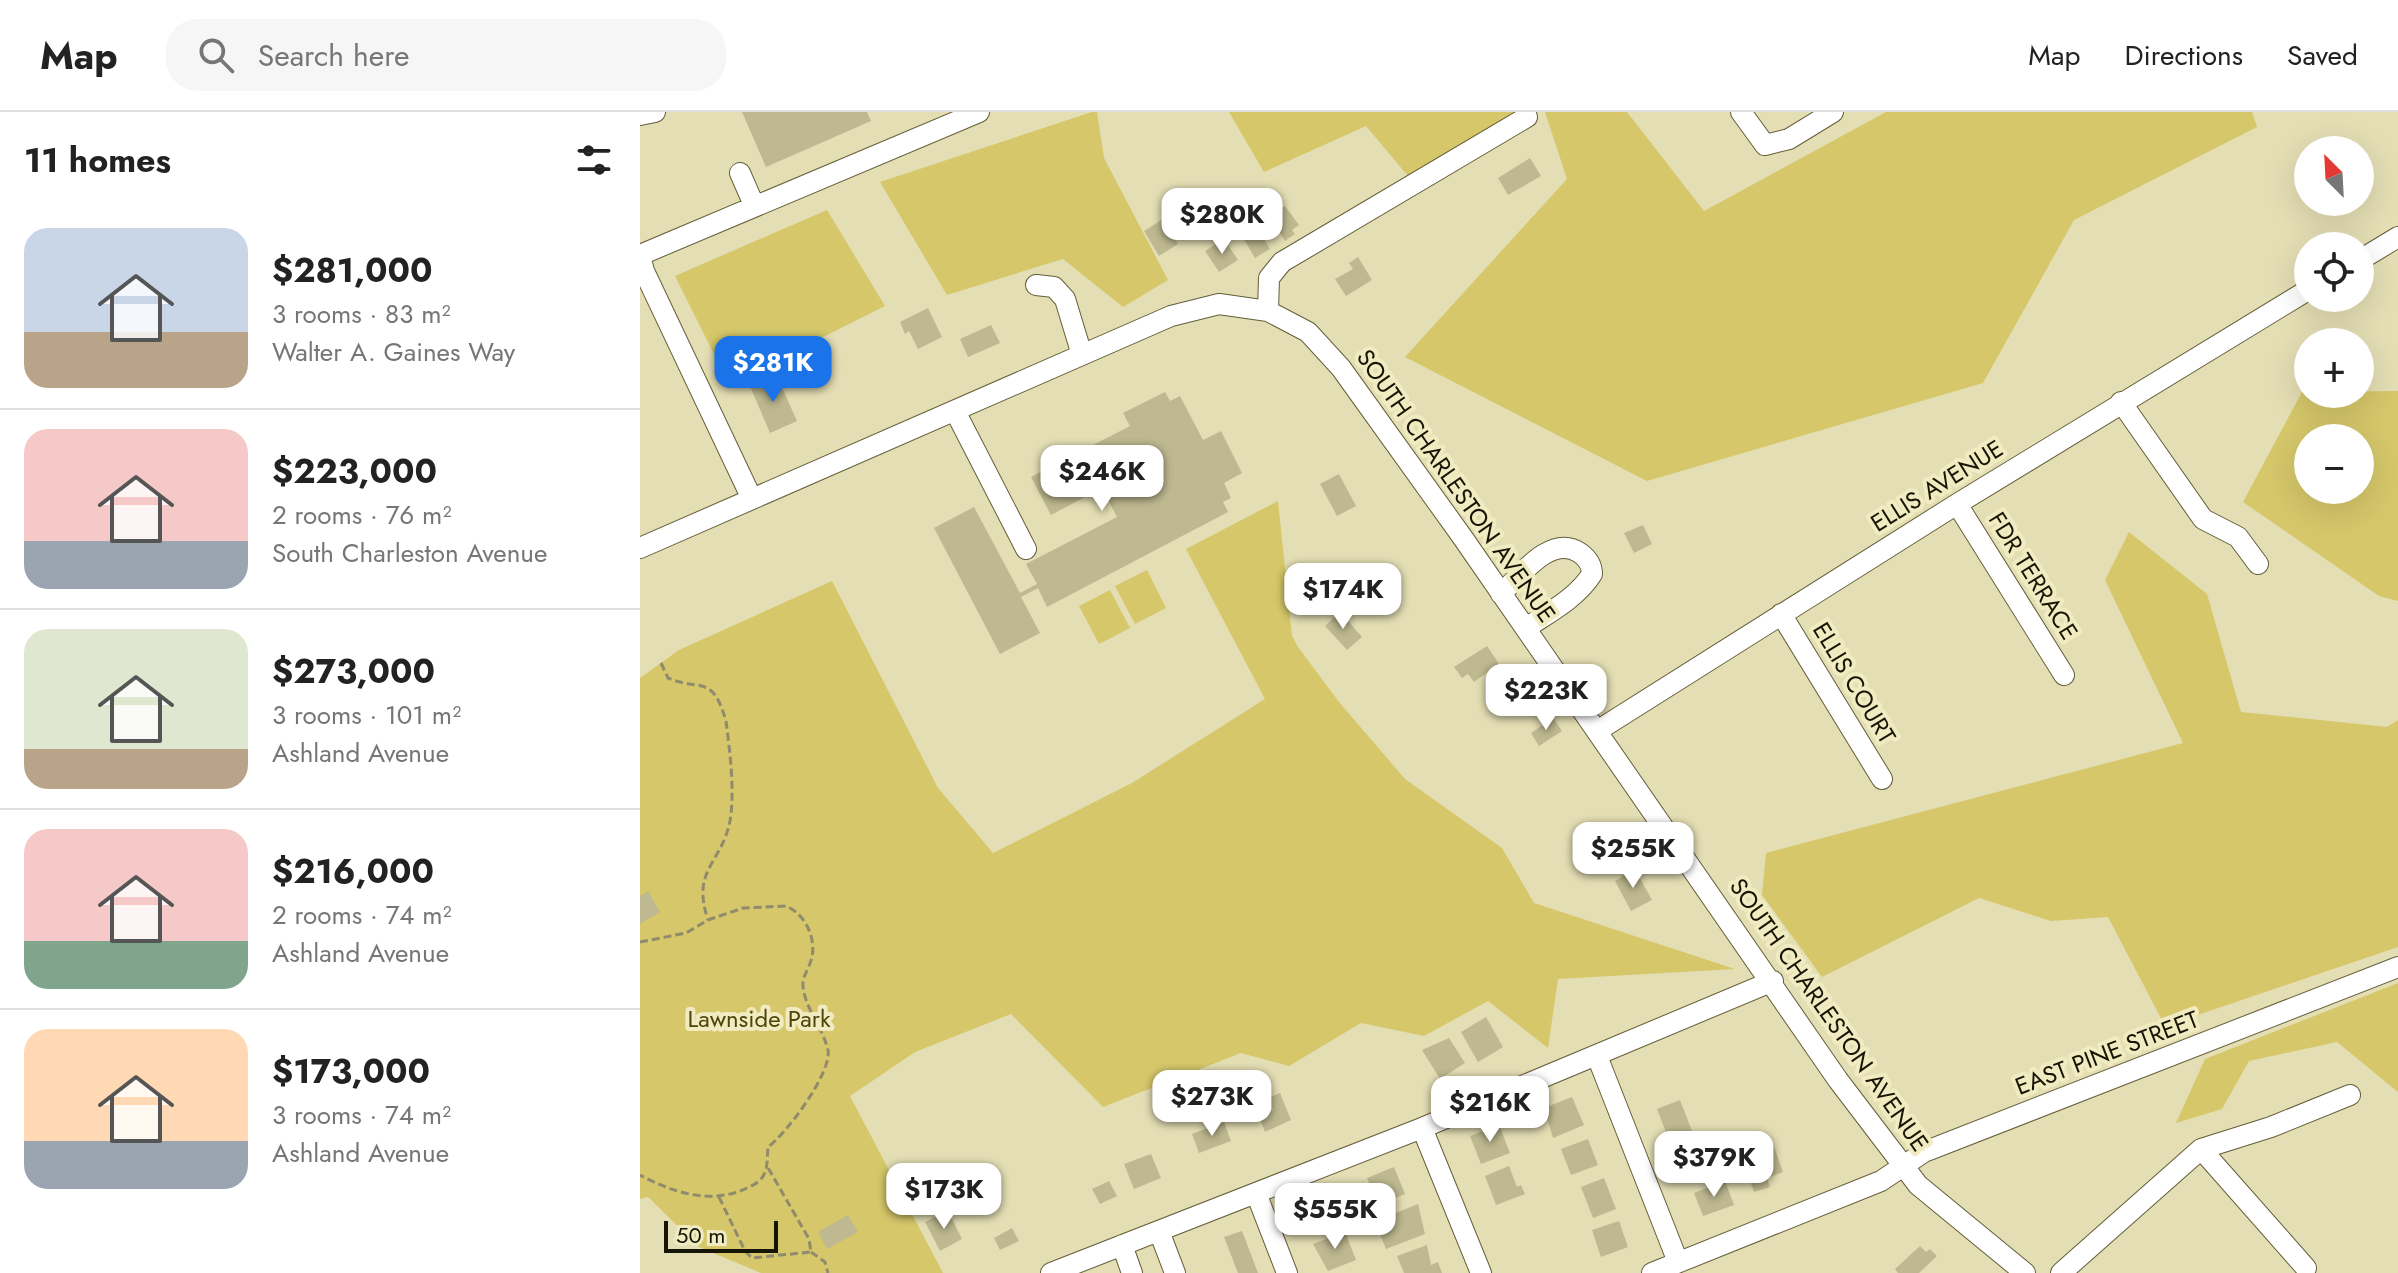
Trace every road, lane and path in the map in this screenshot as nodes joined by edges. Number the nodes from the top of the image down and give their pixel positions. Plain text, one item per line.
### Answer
1 (655, 112) edge
2 (979, 112) edge
3 (1741, 112) edge
4 (1833, 112) edge
5 (640, 115) edge
6 (1527, 117) dead end
7 (740, 173) dead end
8 (754, 205) junction
9 (2398, 237) edge
10 (2374, 252) edge
11 (640, 255) edge
12 (1036, 285) dead end
13 (2294, 298) edge
14 (1268, 311) junction
15 (1082, 355) junction
16 (2121, 402) junction
17 (955, 411) junction
18 (752, 499) junction
19 (1957, 504) junction
20 (640, 548) edge
21 (1026, 549) dead end
22 (2258, 564) dead end
23 (1501, 594) junction
24 (1781, 614) junction
25 (1526, 628) junction
26 (661, 663) dead end
27 (2064, 675) dead end
28 (1597, 731) junction
29 (1882, 779) dead end
30 (708, 920) junction
31 (640, 942) edge
32 (2398, 967) edge
33 (1773, 981) junction
34 (1597, 1056) junction
35 (2350, 1095) dead end
36 (1422, 1128) junction
37 (2201, 1149) junction
38 (766, 1165) junction
39 (1903, 1166) junction
40 (640, 1175) edge
41 (1256, 1193) junction
42 (719, 1197) junction
43 (1159, 1231) junction
44 (1122, 1245) junction
45 (811, 1252) junction
46 (1678, 1262) junction
47 (2306, 1268) dead end
48 (828, 1273) edge
49 (1051, 1273) edge
50 (1132, 1273) edge
51 (1175, 1273) edge
52 (1287, 1273) edge
53 (1481, 1273) edge
54 (1652, 1273) edge
55 (2025, 1273) edge
56 (2061, 1273) edge

1 - 5 street
2 - 8 street
3 - 4 street
6 - 14 street
7 - 8 street
8 - 11 street
9 - 10 street
11 - 18 street
12 - 15 street
13 - 16 street, ELLIS AVENUE
14 - 15 street, SOUTH CHARLESTON AVENUE
14 - 23 street, SOUTH CHARLESTON AVENUE
15 - 17 street, SOUTH CHARLESTON AVENUE
16 - 19 street, ELLIS AVENUE
16 - 22 street
17 - 18 street, SOUTH CHARLESTON AVENUE
17 - 21 street
18 - 20 street, SOUTH CHARLESTON AVENUE
19 - 24 street, ELLIS AVENUE
19 - 27 street, FDR TERRACE
23 - 25 street, SOUTH CHARLESTON AVENUE
23 - 25 street
24 - 28 street, ELLIS AVENUE
24 - 29 street, ELLIS COURT
25 - 28 street, SOUTH CHARLESTON AVENUE
26 - 30 path
28 - 33 street, SOUTH CHARLESTON AVENUE
30 - 31 path
30 - 38 path
32 - 39 street, EAST PINE STREET
33 - 34 street
33 - 39 street, SOUTH CHARLESTON AVENUE
34 - 36 street
34 - 46 street
35 - 37 street
36 - 41 street
36 - 53 street
37 - 47 street
37 - 56 street
38 - 42 path
38 - 45 path
39 - 46 street, EAST PINE STREET
39 - 55 street, SOUTH CHARLESTON AVENUE
40 - 42 path
41 - 43 street
41 - 52 street
42 - 45 path
43 - 44 street
43 - 51 street
44 - 49 street
44 - 50 street
45 - 48 path
46 - 54 street, EAST PINE STREET

